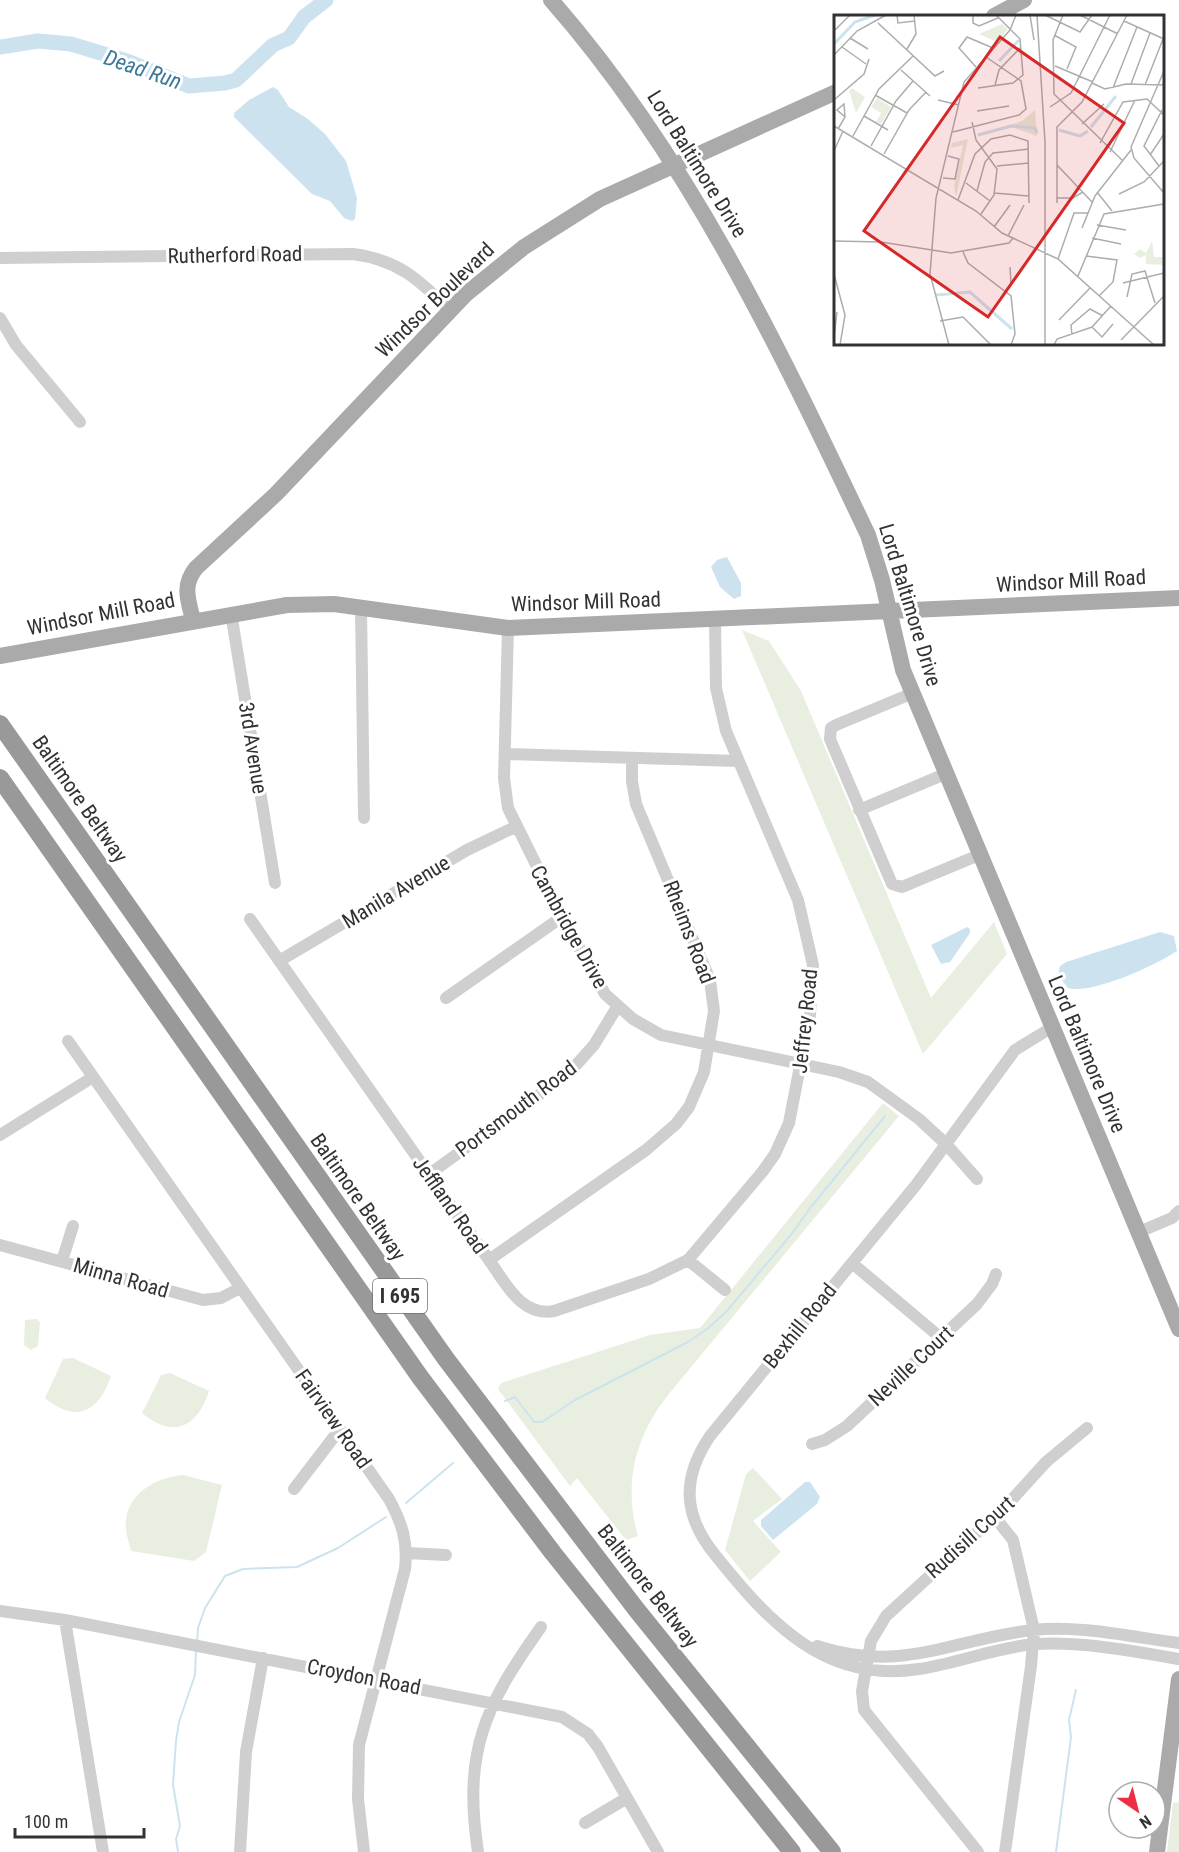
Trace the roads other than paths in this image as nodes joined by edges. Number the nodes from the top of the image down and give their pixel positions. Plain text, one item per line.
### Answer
1 (551, 0) edge
2 (1024, 0) edge
3 (996, 15) edge
4 (834, 93) edge
5 (674, 165) junction
6 (0, 260) edge
7 (450, 311) junction
8 (0, 318) edge
9 (80, 422) dead end
10 (1179, 598) edge
11 (361, 609) junction
12 (889, 611) junction
13 (231, 613) junction
14 (715, 619) junction
15 (193, 620) junction
16 (508, 628) junction
17 (0, 656) edge
18 (912, 693) junction
19 (0, 724) edge
20 (505, 754) junction
21 (632, 758) junction
22 (738, 761) junction
23 (945, 774) junction
24 (0, 778) edge
25 (860, 810) junction
26 (364, 818) dead end
27 (514, 827) junction
28 (980, 855) junction
29 (275, 883) dead end
30 (562, 917) junction
31 (250, 919) dead end
32 (279, 961) junction
33 (446, 998) dead end
34 (617, 1007) junction
35 (1051, 1028) junction
36 (68, 1041) dead end
37 (709, 1047) junction
38 (802, 1066) junction
39 (93, 1077) junction
40 (0, 1135) edge
41 (946, 1144) junction
42 (428, 1175) junction
43 (977, 1179) dead end
44 (1177, 1217) edge
45 (73, 1226) dead end
46 (1139, 1232) junction
47 (0, 1245) edge
48 (489, 1260) junction
49 (688, 1260) junction
50 (62, 1262) junction
51 (852, 1263) junction
52 (996, 1274) dead end
53 (240, 1288) junction
54 (725, 1290) dead end
55 (1179, 1329) edge
56 (941, 1338) junction
57 (1087, 1428) dead end
58 (340, 1429) junction
59 (812, 1444) dead end
60 (294, 1489) dead end
61 (994, 1516) junction
62 (407, 1553) junction
63 (446, 1555) dead end
64 (0, 1611) edge
65 (65, 1620) junction
66 (541, 1627) dead end
67 (1034, 1630) junction
68 (798, 1640) junction
69 (1179, 1643) edge
70 (1034, 1644) junction
71 (868, 1656) junction
72 (263, 1658) junction
73 (1179, 1659) edge
74 (865, 1669) junction
75 (374, 1679) junction
76 (1179, 1680) edge
77 (492, 1702) junction
78 (1176, 1749) edge
79 (627, 1798) junction
80 (585, 1823) dead end
81 (103, 1852) edge
82 (240, 1852) edge
83 (364, 1852) edge
84 (477, 1852) edge
85 (658, 1852) edge
86 (792, 1852) edge
87 (832, 1852) edge
88 (978, 1852) edge
89 (1005, 1852) edge
90 (1157, 1852) edge

1 - 5 main road, Lord Baltimore Drive
2 - 3 main road
4 - 5 main road, Windsor Boulevard
5 - 7 main road, Windsor Boulevard
5 - 12 main road, Lord Baltimore Drive
6 - 7 street, Rutherford Road
7 - 15 main road, Windsor Boulevard
8 - 9 street
10 - 12 main road, Windsor Mill Road
11 - 13 main road, Windsor Mill Road
11 - 16 main road, Windsor Mill Road
11 - 26 street
12 - 14 main road, Windsor Mill Road
12 - 18 main road, Lord Baltimore Drive
13 - 15 main road, Windsor Mill Road
13 - 29 street, 3rd Avenue
14 - 16 main road, Windsor Mill Road
14 - 22 street, Jeffrey Road
15 - 17 main road, Windsor Mill Road
16 - 20 street, Cambridge Drive
18 - 23 main road, Lord Baltimore Drive
18 - 25 street
19 - 87 highway, Baltimore Beltway / I 695
20 - 21 street
20 - 27 street, Cambridge Drive
21 - 22 street
21 - 37 street, Rheims Road
22 - 38 street, Jeffrey Road
23 - 25 street
23 - 28 main road, Lord Baltimore Drive
24 - 86 highway, I 695
25 - 28 street
27 - 30 street, Cambridge Drive
27 - 32 street, Manila Avenue
28 - 35 main road, Lord Baltimore Drive
30 - 33 street
30 - 34 street, Cambridge Drive
31 - 32 street, Jeffland Road
32 - 42 street, Jeffland Road
34 - 37 street, Cambridge Drive
34 - 42 street, Portsmouth Road
35 - 41 street, Bexhill Road
35 - 46 main road, Lord Baltimore Drive
36 - 39 street, Fairview Road
37 - 38 street, Cambridge Drive
37 - 48 street, Rheims Road
38 - 41 street, Cambridge Drive
38 - 49 street, Jeffrey Road
39 - 40 street
39 - 53 street, Fairview Road
41 - 43 street, Cambridge Drive
41 - 51 street, Bexhill Road
42 - 48 street, Jeffland Road
44 - 46 street
45 - 50 street
46 - 55 main road, Lord Baltimore Drive
47 - 50 street, Minna Road
48 - 49 street, Jeffland Road
49 - 54 street
50 - 53 street, Minna Road
51 - 56 street
51 - 68 street, Bexhill Road
52 - 56 street, Neville Court
53 - 58 street, Fairview Road
56 - 59 street, Neville Court
57 - 61 street, Rudisill Court
58 - 60 street
58 - 62 street, Fairview Road
61 - 67 street
61 - 71 street, Rudisill Court
62 - 63 street
62 - 75 street, Fairview Road
64 - 65 street, Croydon Road
65 - 72 street, Croydon Road
65 - 81 street
66 - 77 street
67 - 69 street, Bexhill Road
67 - 70 street
67 - 71 street, Bexhill Road
68 - 71 street, Bexhill Road
68 - 74 street, Bexhill Road
70 - 73 street, Bexhill Road
70 - 74 street, Bexhill Road
70 - 89 street
71 - 74 street, Rudisill Court
72 - 75 street, Croydon Road
72 - 82 street
74 - 88 street, Rudisill Court
75 - 77 street, Croydon Road
75 - 83 street, Fairview Road
76 - 78 main road
77 - 79 street, Croydon Road
77 - 84 street
78 - 90 main road
79 - 80 street
79 - 85 street, Croydon Road

